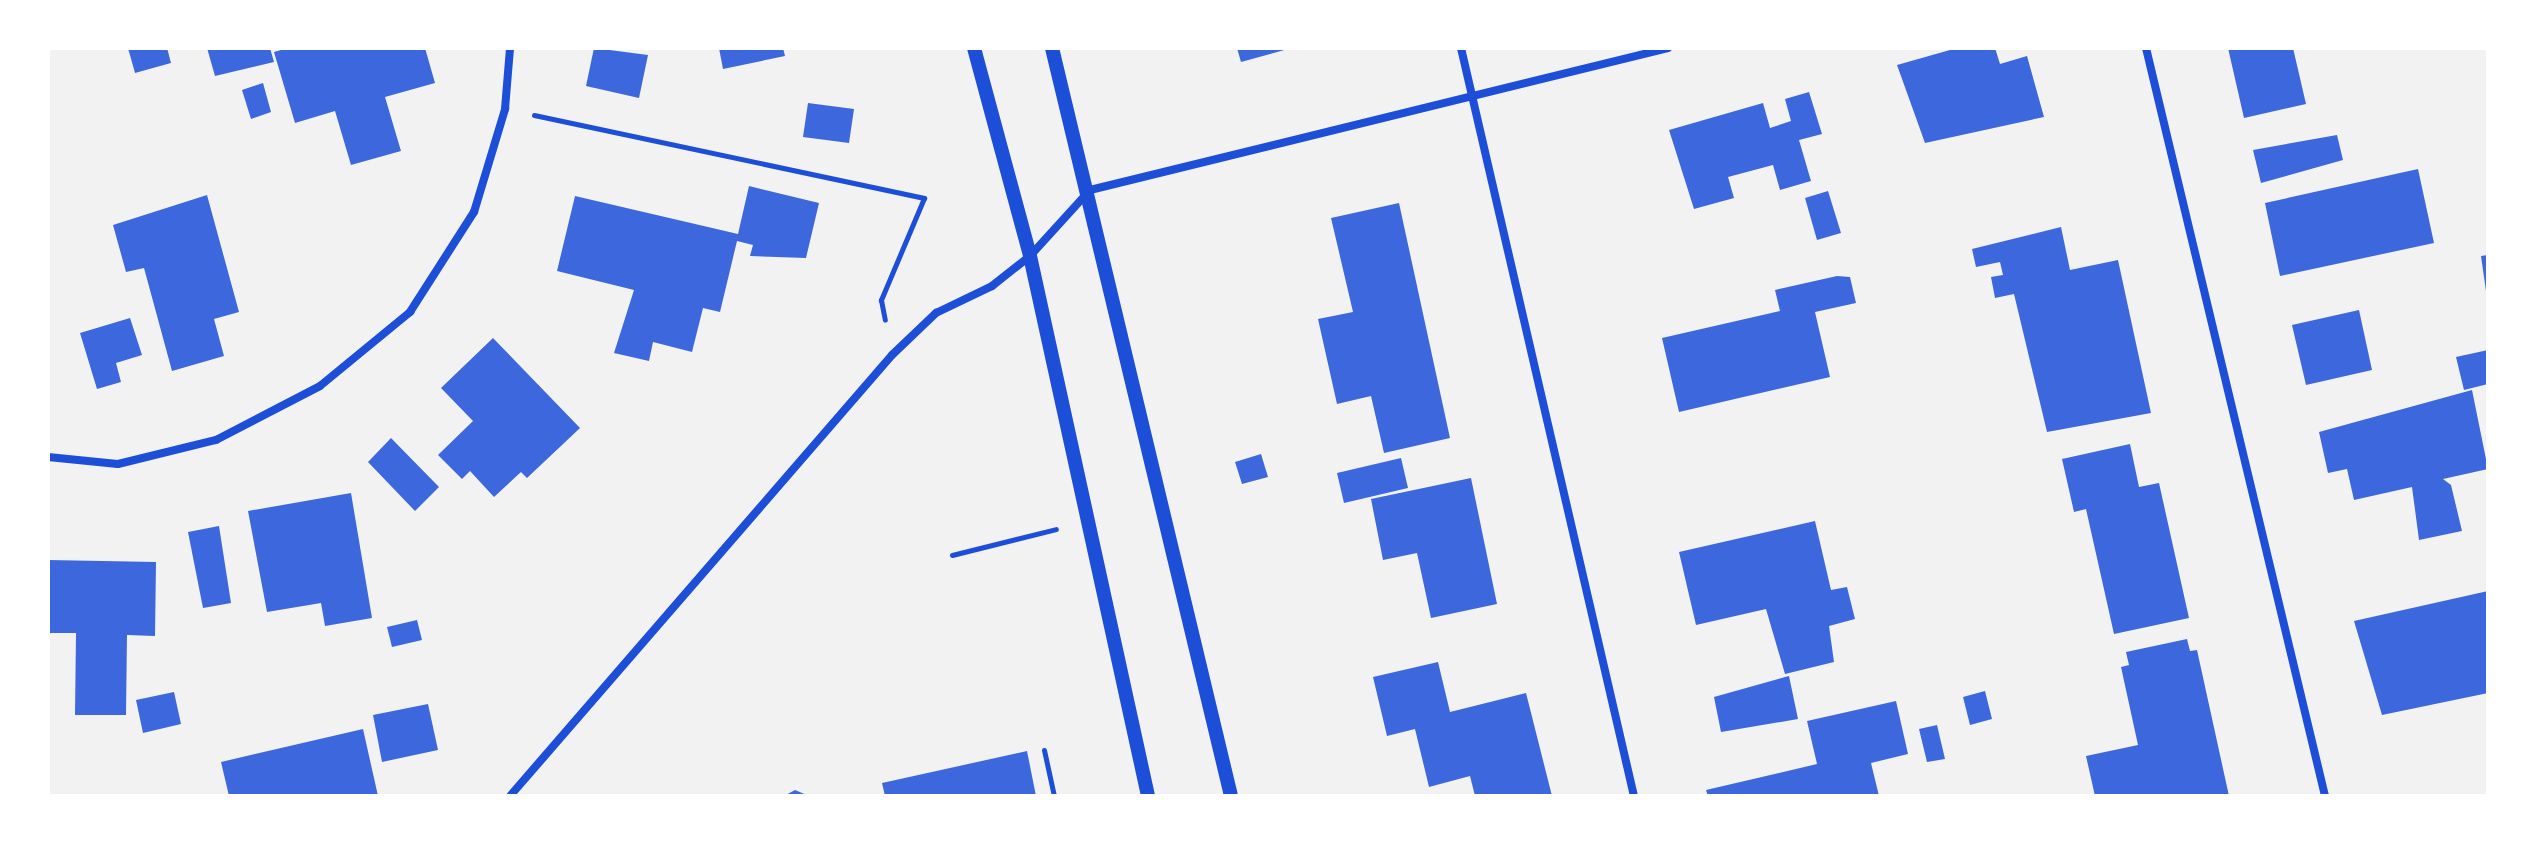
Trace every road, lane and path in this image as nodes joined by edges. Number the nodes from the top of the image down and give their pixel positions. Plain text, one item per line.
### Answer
1 (510, 48) edge
2 (974, 48) edge
3 (1052, 48) edge
4 (1461, 48) edge
5 (1668, 48) edge
6 (2146, 48) edge
7 (1477, 99) junction
8 (505, 109) junction
9 (1090, 190) junction
10 (1030, 256) junction
11 (892, 355) junction
12 (48, 457) edge
13 (1088, 523) junction
14 (952, 555) dead end
15 (1044, 750) dead end
16 (510, 796) edge
17 (1054, 796) edge
18 (1148, 796) edge
19 (1231, 796) edge
20 (1634, 796) edge
21 (2325, 796) edge

1 - 8 street
2 - 10 street
3 - 9 street
4 - 7 street
5 - 7 street
6 - 21 street
7 - 9 street
7 - 20 street
8 - 11 path
8 - 12 street
9 - 10 street
9 - 19 street
10 - 11 street
10 - 13 street
11 - 16 street
13 - 14 path
13 - 18 street
15 - 17 path

